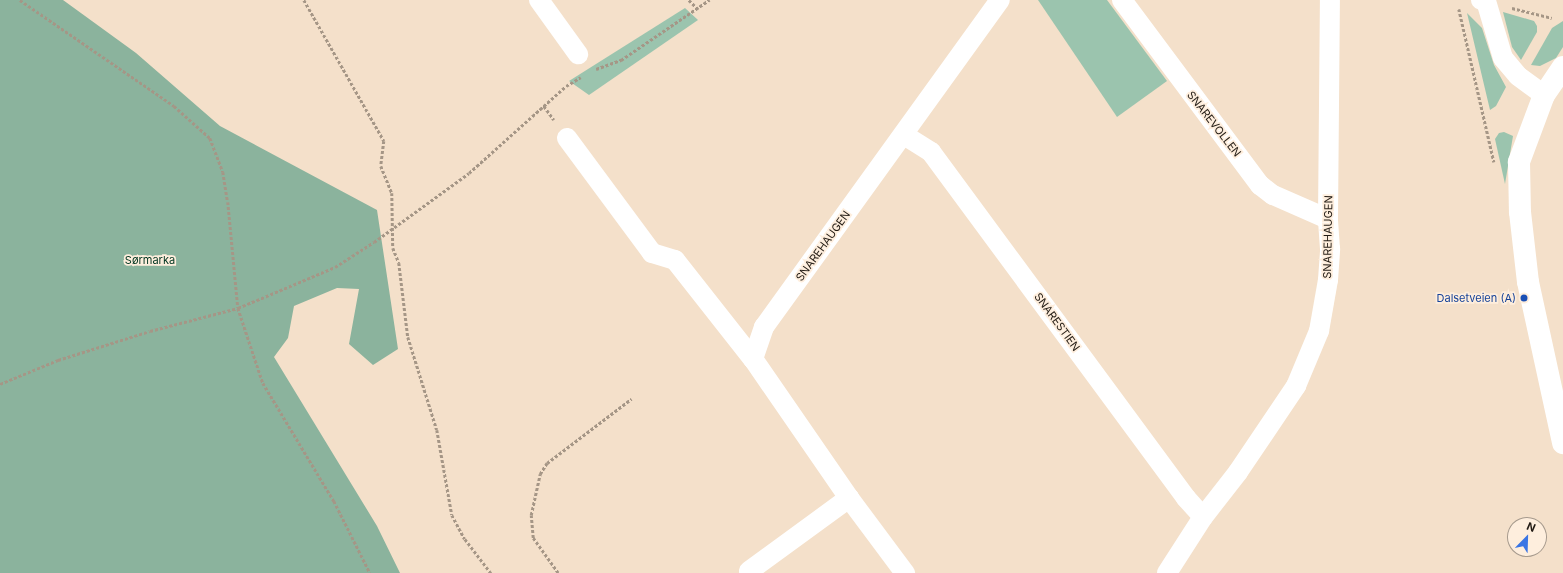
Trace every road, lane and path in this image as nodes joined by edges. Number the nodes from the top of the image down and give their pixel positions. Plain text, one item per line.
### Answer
1 (20, 0) edge
2 (304, 0) edge
3 (539, 0) edge
4 (689, 0) edge
5 (709, 0) edge
6 (1000, 0) edge
7 (1122, 0) edge
8 (1330, 0) edge
9 (1485, 0) edge
10 (1459, 5) dead end
11 (698, 9) junction
12 (1552, 18) dead end
13 (578, 54) dead end
14 (1563, 67) edge
15 (592, 71) dead end
16 (586, 74) dead end
17 (1544, 95) junction
18 (904, 135) junction
19 (567, 138) dead end
20 (1495, 167) dead end
21 (1328, 219) junction
22 (393, 229) junction
23 (238, 308) junction
24 (753, 359) junction
25 (0, 384) edge
26 (631, 399) dead end
27 (1563, 443) edge
28 (849, 498) junction
29 (1203, 517) junction
30 (749, 571) dead end
31 (370, 573) edge
32 (491, 573) edge
33 (558, 573) edge
34 (905, 573) edge
35 (1167, 573) edge

1 - 23 path
2 - 22 path
3 - 13 street
4 - 11 path
5 - 11 path
6 - 18 street, SNAREHAUGEN
7 - 21 street, SNAREVOLLEN
8 - 21 street, SNAREHAUGEN
9 - 12 path
9 - 17 street
10 - 20 path
11 - 15 path
14 - 17 street
16 - 22 path
17 - 27 street
18 - 24 street, SNAREHAUGEN
18 - 29 street, SNARESTIEN
19 - 24 street
21 - 29 street, SNAREHAUGEN
22 - 23 path
22 - 32 path
23 - 25 path
23 - 31 path
24 - 28 street
26 - 33 path
28 - 30 street
28 - 34 street
29 - 35 street, SNAREHAUGEN

